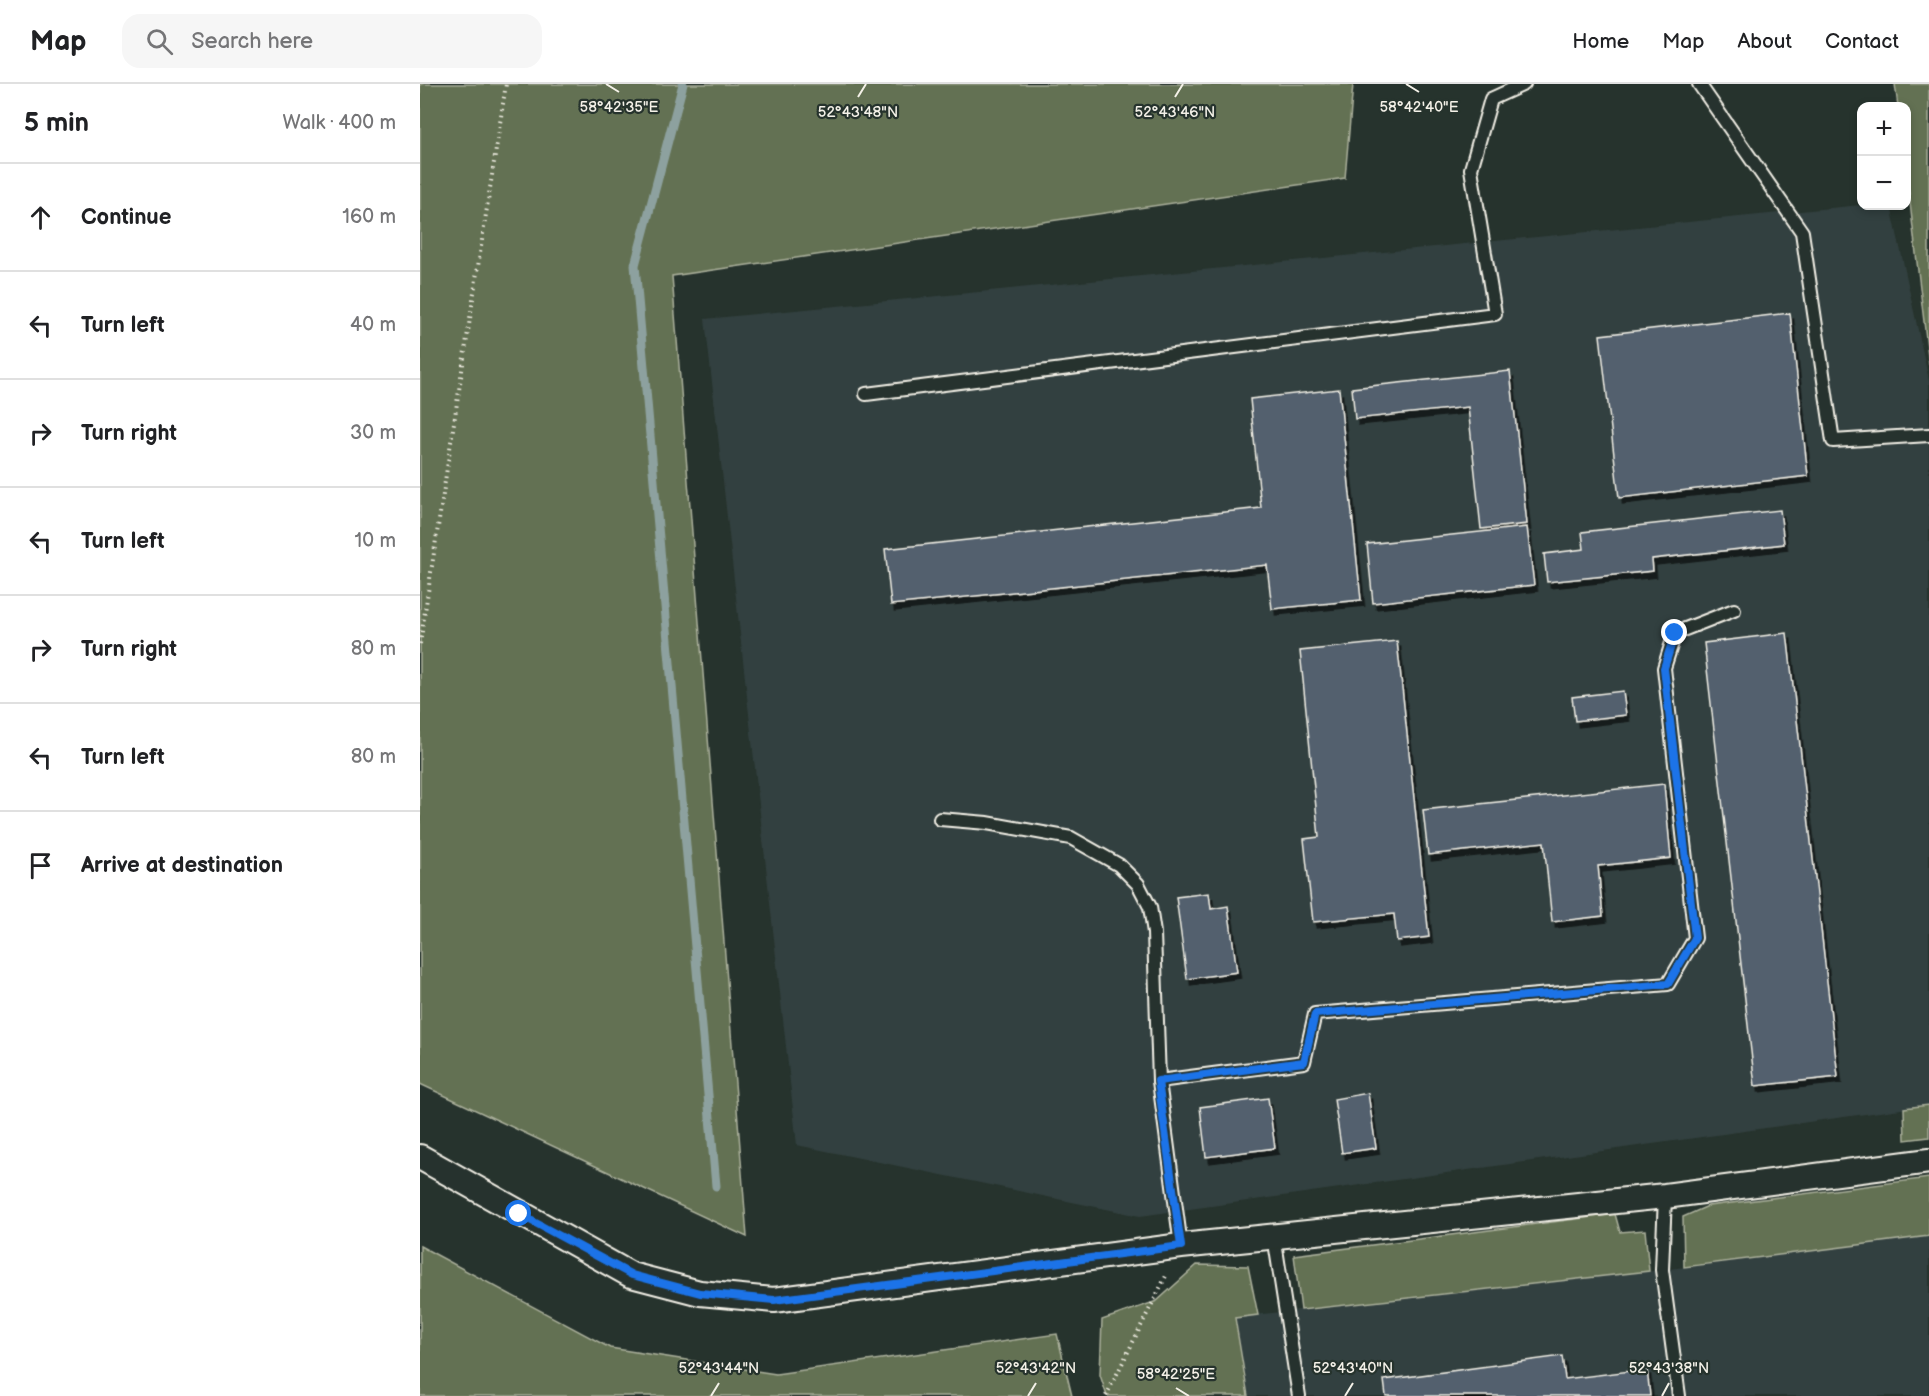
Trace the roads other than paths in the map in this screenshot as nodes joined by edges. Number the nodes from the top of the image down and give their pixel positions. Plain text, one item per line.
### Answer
1 (1524, 84) edge
2 (1698, 84) edge
3 (866, 394) dead end
4 (1929, 435) edge
5 (1734, 610) dead end
6 (940, 819) dead end
7 (1158, 1081) junction
8 (420, 1157) edge
9 (1929, 1161) edge
10 (1665, 1196) junction
11 (1274, 1236) junction
12 (1181, 1246) junction
13 (1299, 1396) edge
14 (1679, 1396) edge

1 - 3 lane
2 - 4 lane
5 - 7 lane
6 - 7 lane
7 - 12 lane
8 - 12 street
9 - 10 street
10 - 11 street
10 - 14 lane
11 - 12 street
11 - 13 lane

